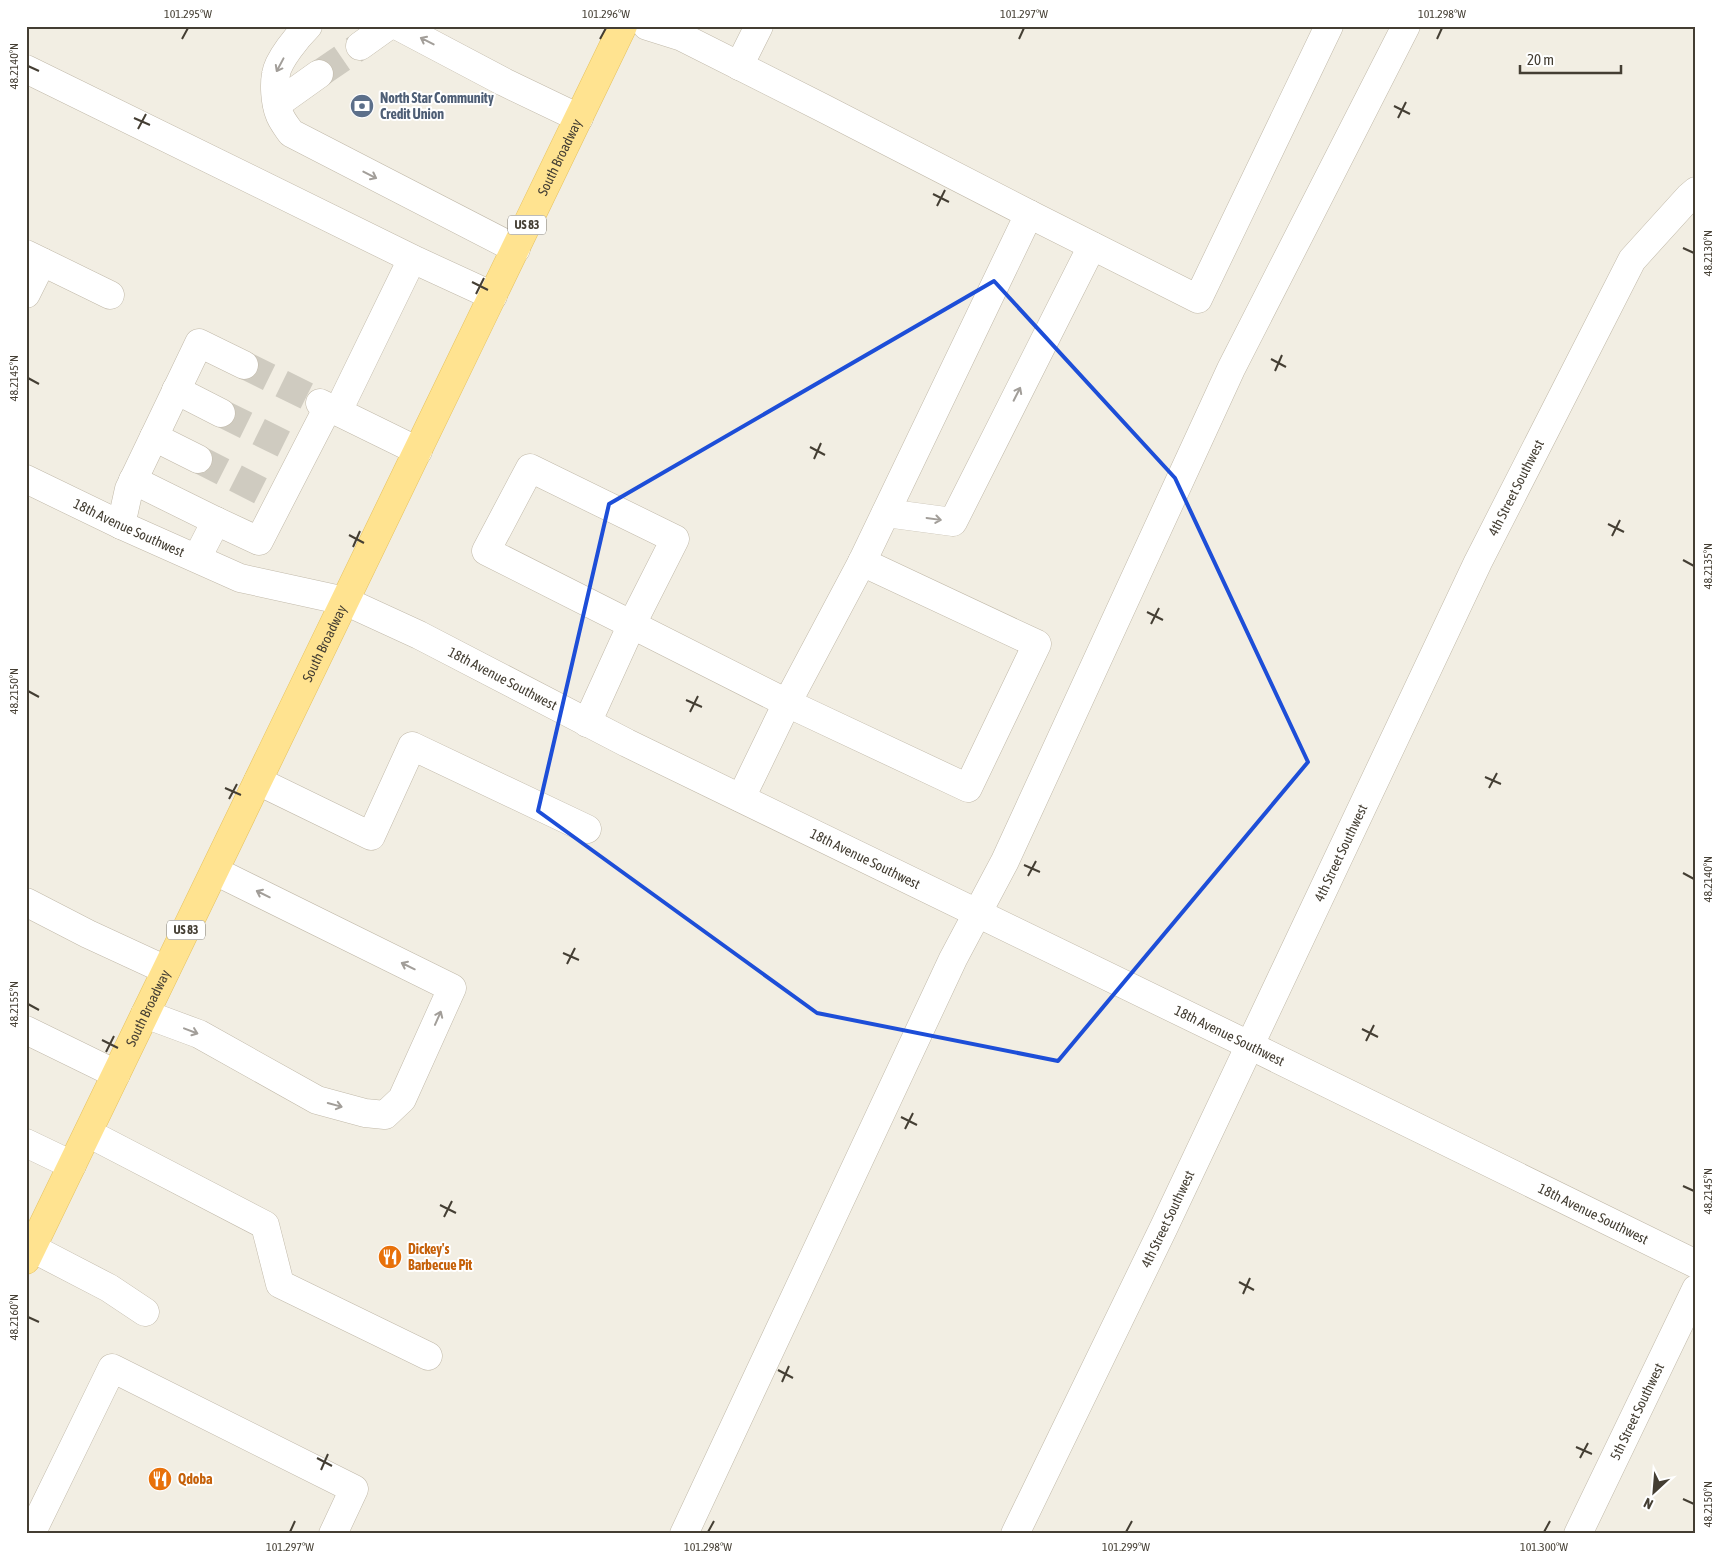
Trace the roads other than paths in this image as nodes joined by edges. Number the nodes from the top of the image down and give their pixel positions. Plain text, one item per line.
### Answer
1 (308, 26) edge
2 (388, 26) edge
3 (398, 26) edge
4 (623, 26) edge
5 (647, 26) edge
6 (758, 26) edge
7 (1329, 26) edge
8 (1406, 26) edge
9 (360, 46) tunnel mouth
10 (739, 66) junction
11 (26, 69) edge
12 (319, 74) tunnel mouth
13 (277, 104) junction
14 (579, 118) junction
15 (1696, 191) edge
16 (1029, 214) junction
17 (1092, 246) junction
18 (516, 249) junction
19 (34, 258) edge
20 (412, 259) junction
21 (26, 294) edge
22 (110, 295) dead end
23 (493, 296) junction
24 (244, 365) tunnel mouth
25 (176, 390) junction
26 (328, 407) junction
27 (221, 413) tunnel mouth
28 (154, 437) junction
29 (418, 451) junction
30 (198, 459) tunnel mouth
31 (26, 478) edge
32 (133, 480) junction
33 (886, 513) junction
34 (216, 521) junction
35 (121, 525) junction
36 (197, 558) junction
37 (862, 562) junction
38 (345, 601) junction
39 (632, 624) junction
40 (787, 703) junction
41 (587, 723) junction
42 (258, 781) junction
43 (742, 798) junction
44 (587, 828) dead end
45 (215, 871) junction
46 (26, 902) edge
47 (977, 914) junction
48 (166, 970) junction
49 (145, 1014) junction
50 (26, 1030) edge
51 (1249, 1045) junction
52 (116, 1074) junction
53 (88, 1133) junction
54 (26, 1143) edge
55 (72, 1165) junction
56 (29, 1254) edge
57 (1696, 1264) edge
58 (1696, 1289) edge
59 (145, 1312) dead end
60 (428, 1356) dead end
61 (31, 1534) edge
62 (333, 1534) edge
63 (684, 1534) edge
64 (1015, 1534) edge
65 (1578, 1534) edge

1 -> 13 street
2 - 9 street
14 -> 3 street
4 - 14 main road, South Broadway / US 83
5 - 10 street
6 - 10 street
7 - 17 street
8 - 47 street
10 - 16 street
11 - 20 street
12 - 13 street
13 -> 18 street
14 - 18 main road, South Broadway / US 83
15 - 51 street, 4th Street Southwest
16 - 17 street
16 - 33 street
33 -> 17 street
18 - 23 main road, South Broadway / US 83
19 - 21 street
19 - 22 street
20 - 23 street
20 - 26 street
23 - 29 main road, South Broadway / US 83
24 - 25 street
25 - 27 street
25 - 28 street
26 - 29 street
26 - 34 street
28 - 30 street
28 - 32 street
29 - 38 main road, South Broadway / US 83
31 - 35 street, 18th Avenue Southwest
32 - 34 street
32 - 35 street
33 - 37 street
34 - 36 street
35 - 36 street, 18th Avenue Southwest
36 - 38 street, 18th Avenue Southwest
37 - 40 street
37 - 40 street
38 - 41 street, 18th Avenue Southwest
38 - 42 main road, South Broadway / US 83
39 - 39 street
39 - 40 street
39 - 41 street
40 - 43 street
41 - 43 street, 18th Avenue Southwest
42 - 44 street
42 - 45 main road, South Broadway / US 83
43 - 47 street, 18th Avenue Southwest
45 - 48 main road, South Broadway / US 83
49 -> 45 street
46 - 48 street
47 - 51 street, 18th Avenue Southwest
47 - 63 street
48 - 49 main road, South Broadway / US 83
49 - 52 main road, South Broadway / US 83
50 - 52 street
51 - 57 street, 18th Avenue Southwest
51 - 64 street, 4th Street Southwest
52 - 53 main road, South Broadway / US 83
53 - 55 main road, South Broadway / US 83
53 - 60 street
54 - 55 street
55 - 56 main road, South Broadway / US 83
56 - 59 street
58 - 65 street, 5th Street Southwest
61 - 62 street

